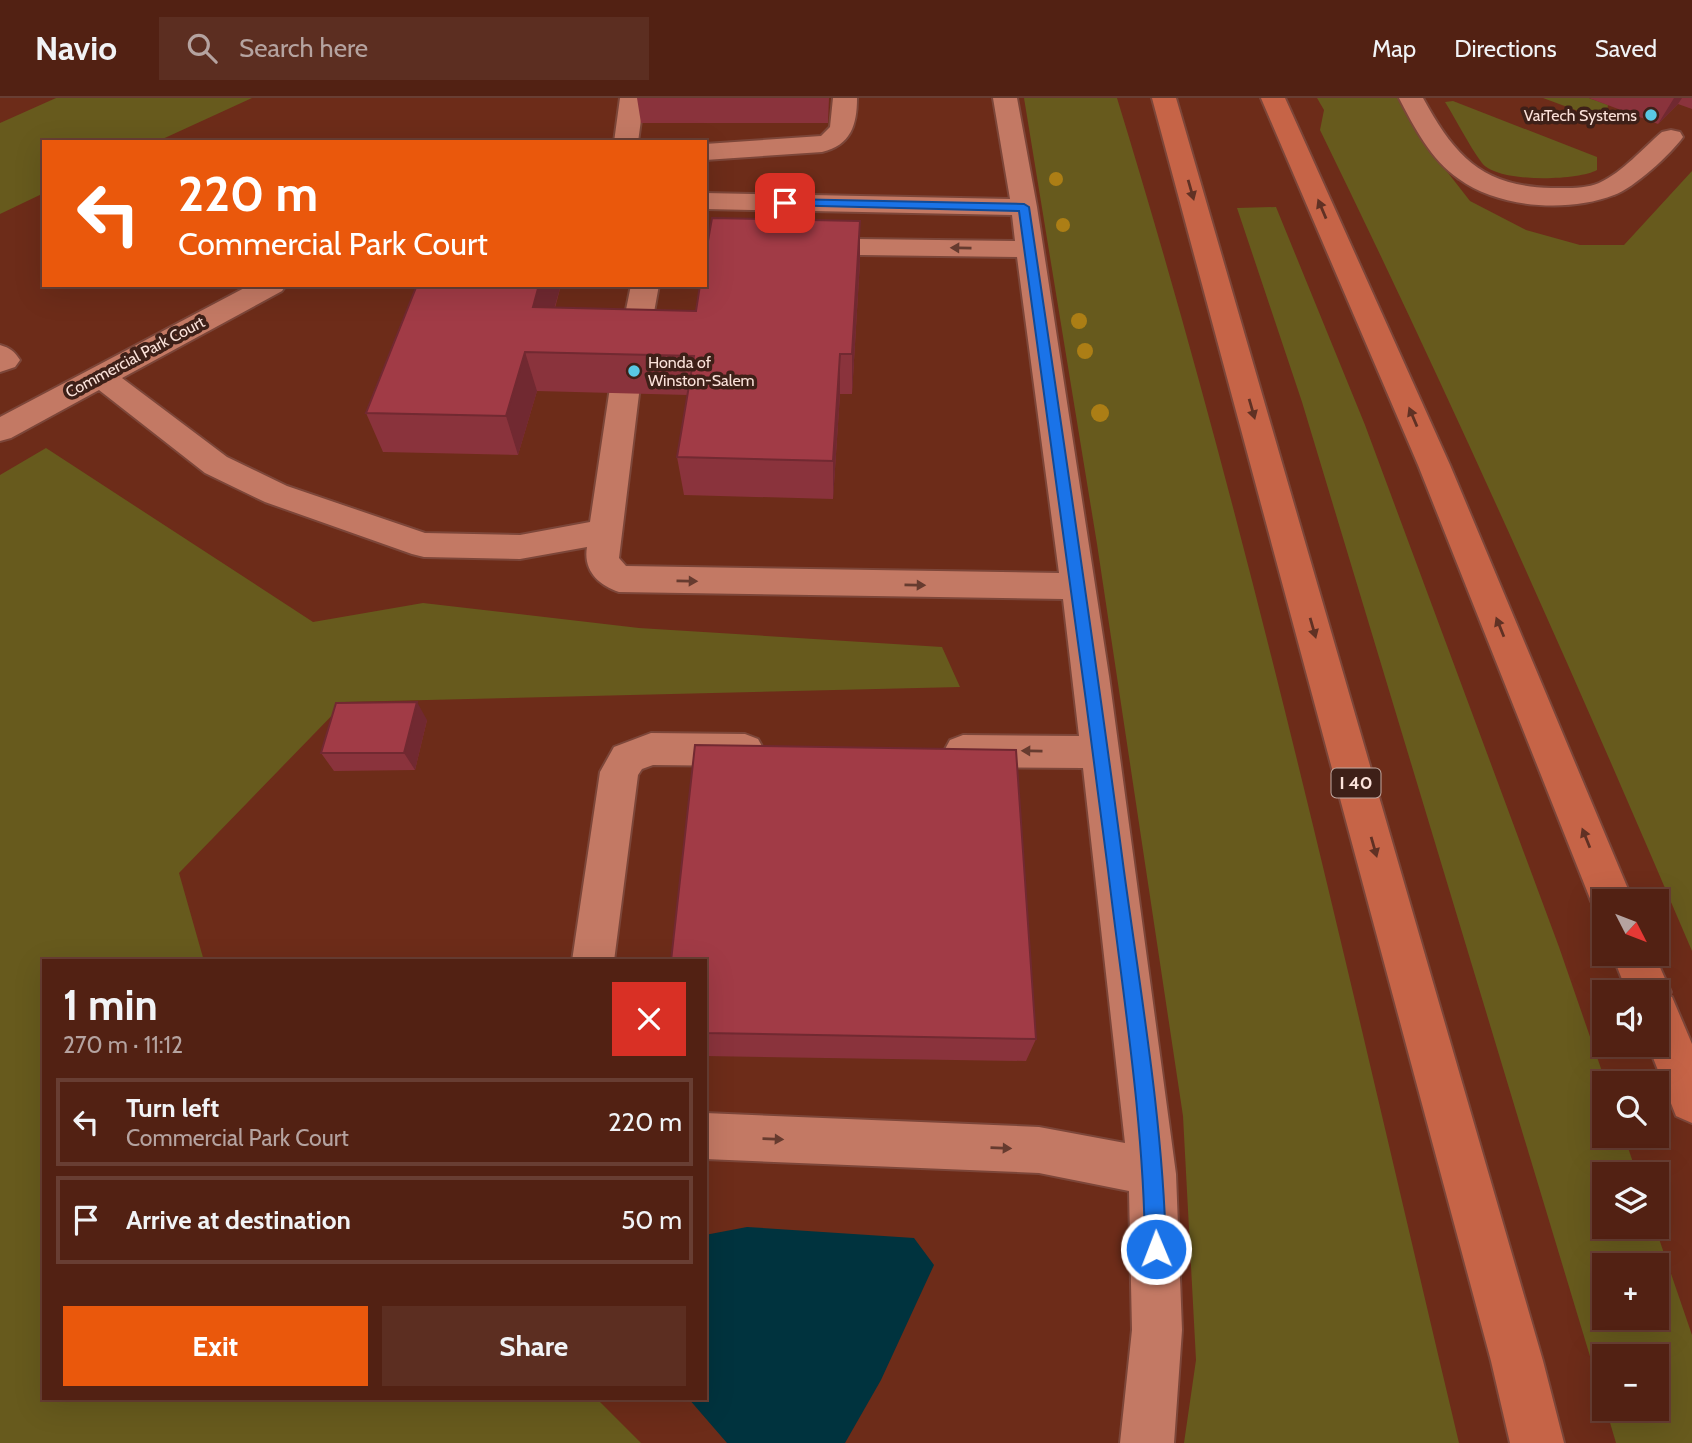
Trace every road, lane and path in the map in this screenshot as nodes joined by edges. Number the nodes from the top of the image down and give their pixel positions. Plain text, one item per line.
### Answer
1 (632, 98) edge
2 (845, 98) edge
3 (1005, 98) edge
4 (1164, 98) edge
5 (1273, 98) edge
6 (1411, 98) edge
7 (1671, 137) dead end
8 (626, 140) edge
9 (707, 152) edge
10 (707, 201) edge
11 (1024, 207) junction
12 (707, 245) edge
13 (1030, 249) junction
14 (268, 287) edge
15 (645, 287) edge
16 (0, 355) edge
17 (0, 362) edge
18 (100, 376) junction
19 (0, 430) edge
20 (606, 531) junction
21 (1078, 586) junction
22 (777, 750) edge
23 (931, 750) edge
24 (1101, 752) junction
25 (1607, 889) edge
26 (593, 959) edge
27 (1669, 1042) edge
28 (1692, 1100) edge
29 (707, 1136) edge
30 (1152, 1174) junction
31 (1147, 1443) edge
32 (1537, 1443) edge

1 - 8 street
2 - 9 street
3 - 11 street
4 -> 32 highway, I 40
25 -> 5 highway
6 - 7 street
10 - 11 street
11 - 13 street
13 -> 12 street
13 - 21 street
14 - 18 street, Commercial Park Court
15 - 20 street
16 - 17 street
18 - 19 street, Commercial Park Court
18 - 20 street
20 -> 21 street
21 - 24 street
22 - 26 street
24 -> 23 street
24 - 30 street
27 - 28 highway
29 -> 30 street
30 - 31 street

